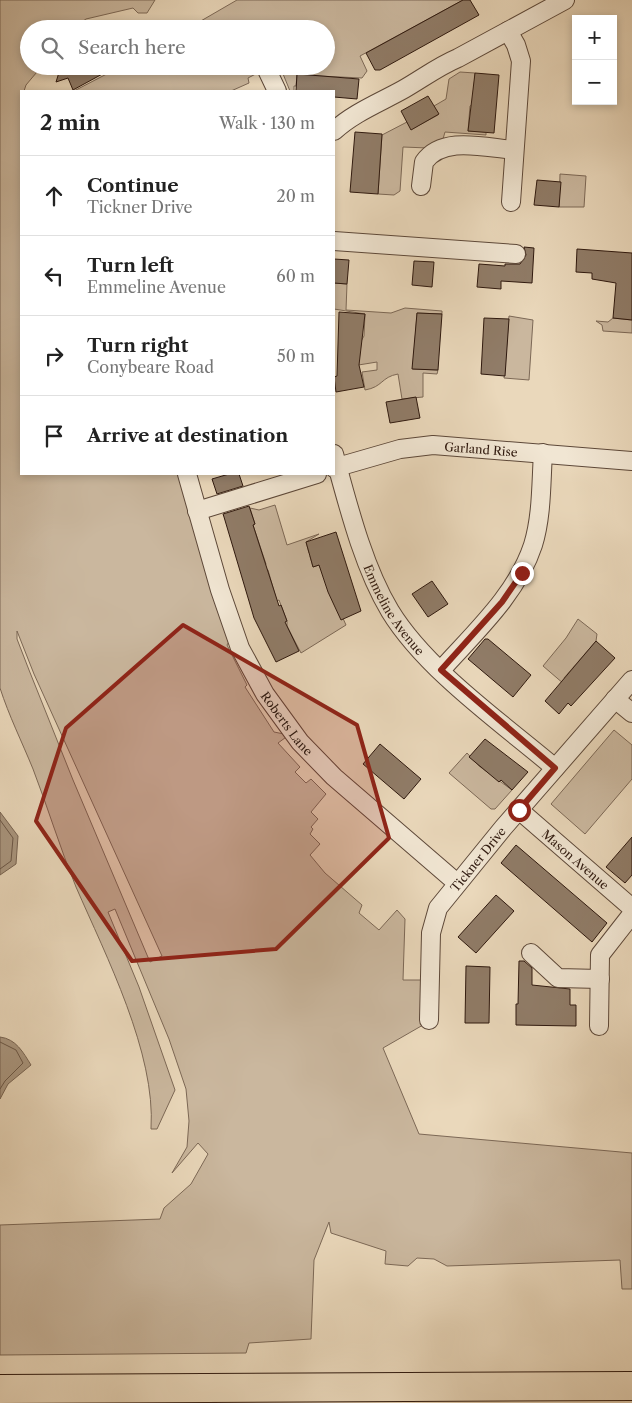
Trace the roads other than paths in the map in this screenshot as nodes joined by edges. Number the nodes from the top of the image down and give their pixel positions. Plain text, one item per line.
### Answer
1 (565, 0) edge
2 (508, 31) junction
3 (269, 75) edge
4 (277, 90) edge
5 (336, 124) edge
6 (514, 150) junction
7 (421, 186) dead end
8 (511, 202) dead end
9 (335, 241) edge
10 (516, 254) dead end
11 (542, 453) junction
12 (632, 461) edge
13 (335, 463) edge
14 (187, 475) edge
15 (314, 475) edge
16 (197, 511) junction
17 (441, 670) junction
18 (632, 680) edge
19 (615, 699) junction
20 (632, 714) edge
21 (555, 768) junction
22 (519, 810) junction
23 (457, 883) junction
24 (632, 908) edge
25 (632, 914) edge
26 (531, 953) dead end
27 (600, 979) junction
28 (429, 1020) dead end
29 (599, 1026) dead end
30 (632, 1380) edge
31 (515, 1386) junction
32 (632, 1386) edge
33 (0, 1389) edge

1 - 2 street
2 - 5 street
2 - 6 street
3 - 4 street
6 - 7 street
6 - 8 street
9 - 10 street
11 - 12 street, Garland Rise
11 - 13 street, Garland Rise
11 - 17 street
13 - 17 street, Emmeline Avenue
14 - 16 street, Roberts Lane
15 - 16 street
16 - 23 street, Roberts Lane
17 - 21 street, Emmeline Avenue
18 - 19 street, Tickner Drive
19 - 20 street
19 - 21 street, Tickner Drive
21 - 22 street, Tickner Drive
22 - 23 street, Tickner Drive
22 - 24 street, Mason Avenue
23 - 28 street, Tickner Drive
25 - 27 street
26 - 27 street
27 - 29 street
30 - 31 highway
31 - 32 highway
31 - 33 highway

